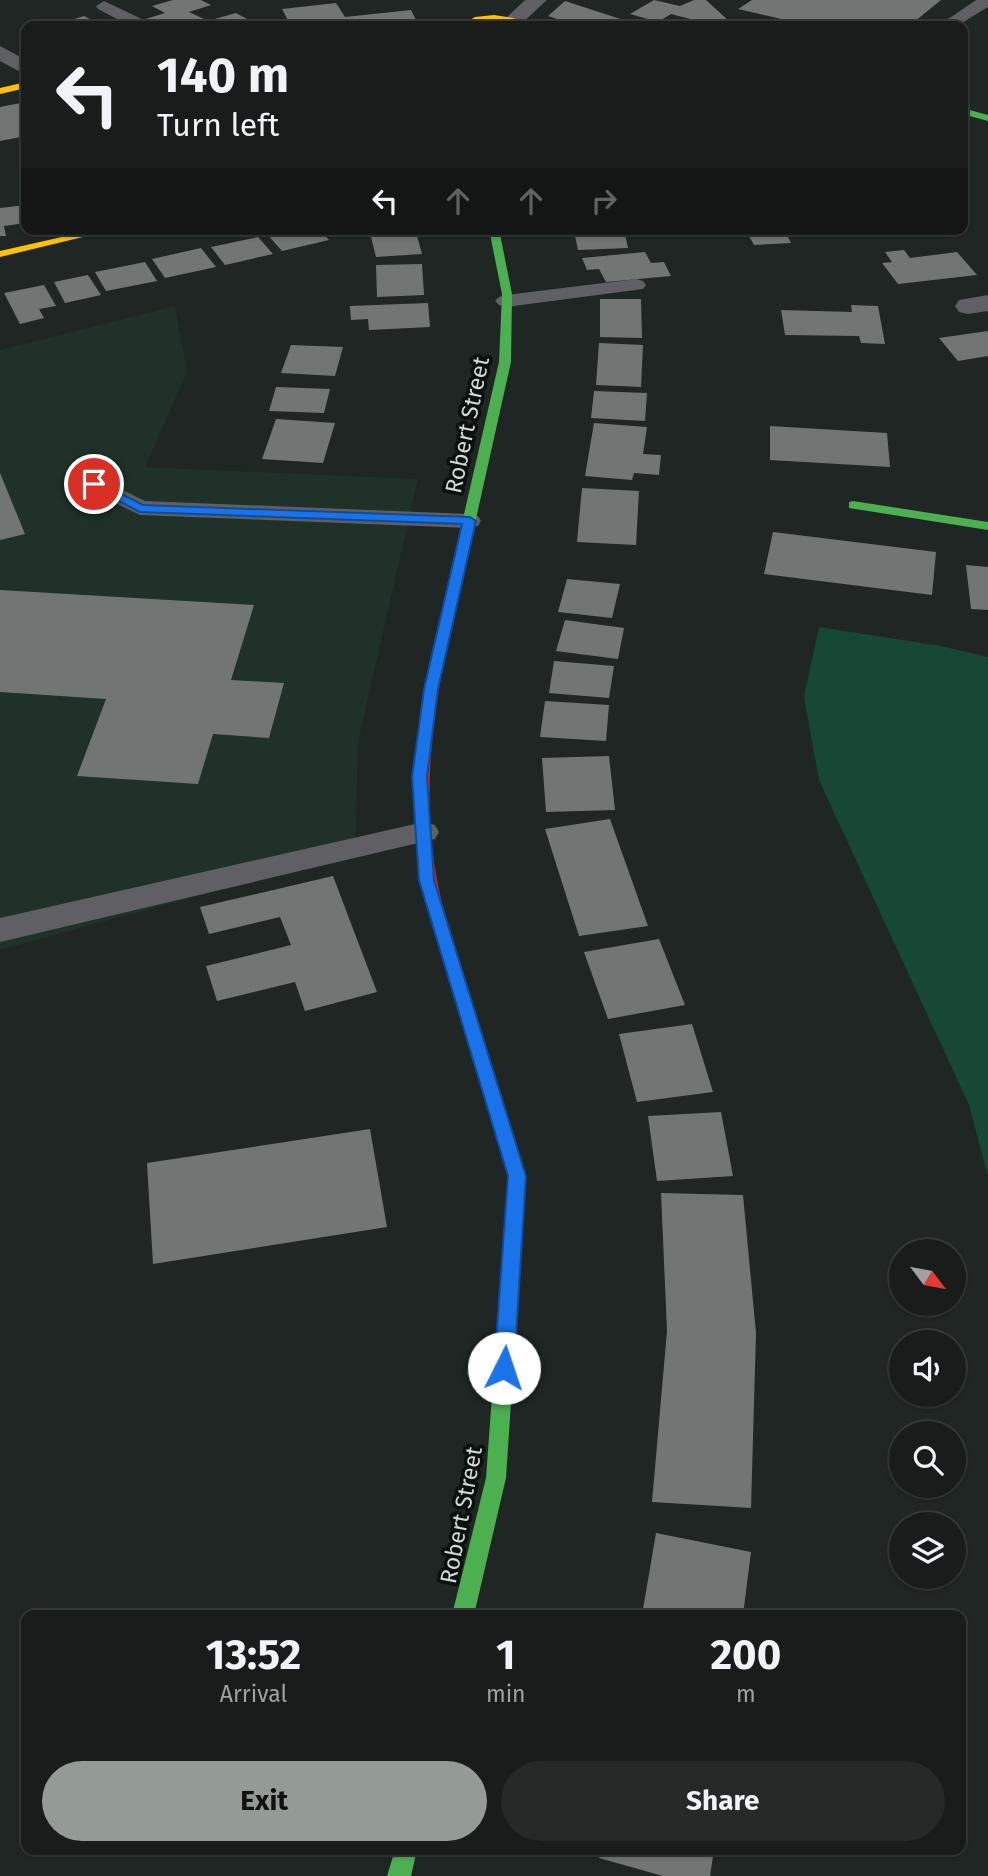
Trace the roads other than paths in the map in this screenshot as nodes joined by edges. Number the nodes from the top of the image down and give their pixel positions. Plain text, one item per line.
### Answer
1 (487, 0) edge
2 (537, 0) edge
3 (987, 0) edge
4 (104, 6) dead end
5 (466, 20) edge
6 (132, 21) edge
7 (484, 21) edge
8 (516, 21) edge
9 (521, 21) edge
10 (954, 21) edge
11 (0, 51) edge
12 (21, 66) edge
13 (21, 86) edge
14 (0, 91) edge
15 (968, 113) edge
16 (988, 118) edge
17 (84, 235) edge
18 (495, 235) edge
19 (0, 254) edge
20 (636, 285) dead end
21 (506, 301) junction
22 (94, 484) dead end
23 (853, 505) dead end
24 (470, 521) junction
25 (988, 526) edge
26 (424, 832) junction
27 (0, 930) edge
28 (464, 1610) edge
29 (405, 1855) edge
30 (399, 1876) edge

1 - 8 main road
2 - 9 street
3 - 10 lane
4 - 6 lane
5 - 7 main road
11 - 12 street
13 - 14 main road
15 - 16 main road
17 - 19 main road
18 - 21 main road, Robert Street
20 - 21 lane
21 - 24 main road, Robert Street
22 - 24 lane
23 - 25 main road
24 - 26 main road, Robert Street
26 - 27 lane
26 - 28 main road, Robert Street
29 - 30 main road

